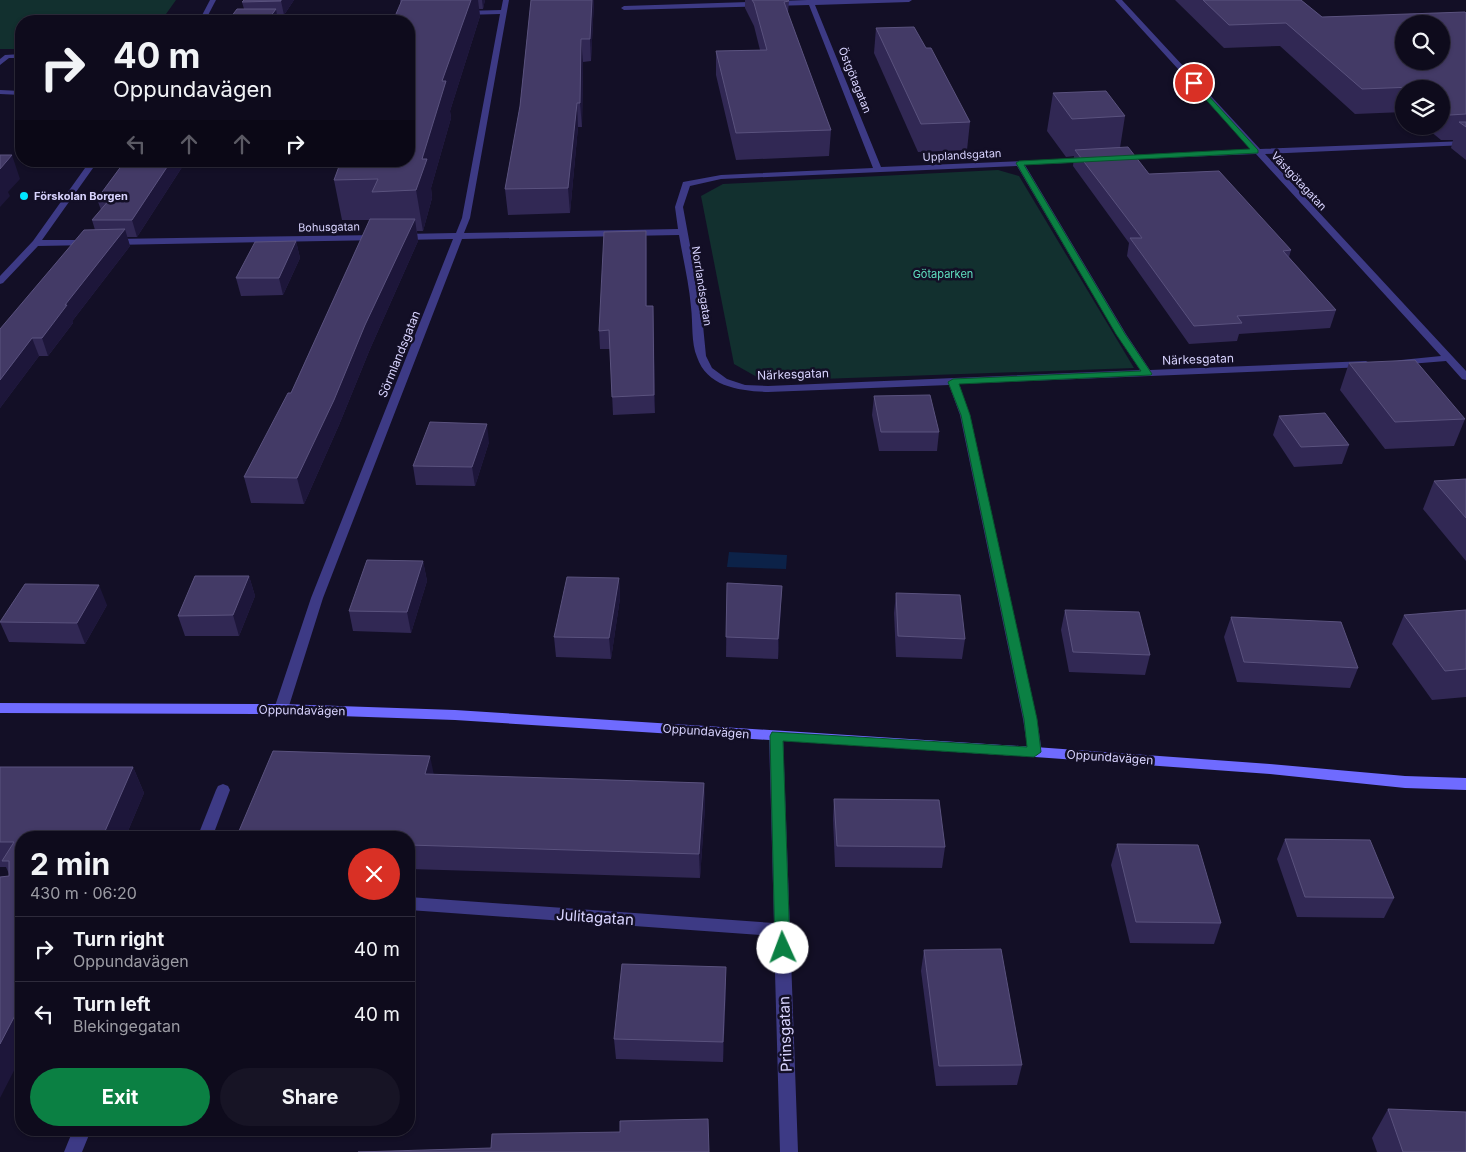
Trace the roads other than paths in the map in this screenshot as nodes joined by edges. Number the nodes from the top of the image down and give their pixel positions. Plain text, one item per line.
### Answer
1 (213, 0) edge
2 (506, 0) edge
3 (909, 0) edge
4 (1118, 0) edge
5 (810, 1) edge
6 (624, 8) dead end
7 (504, 12) junction
8 (454, 14) edge
9 (205, 15) edge
10 (15, 56) edge
11 (0, 63) edge
12 (0, 92) edge
13 (15, 93) edge
14 (1466, 143) edge
15 (1256, 151) junction
16 (1106, 159) edge
17 (1096, 160) edge
18 (1019, 163) junction
19 (90, 167) edge
20 (878, 170) junction
21 (699, 181) joint
22 (682, 232) junction
23 (456, 236) junction
24 (386, 238) edge
25 (396, 238) edge
26 (107, 242) edge
27 (36, 243) junction
28 (97, 243) edge
29 (0, 281) edge
30 (1448, 358) junction
31 (1147, 374) junction
32 (1466, 377) edge
33 (953, 382) junction
34 (739, 386) joint
35 (0, 708) edge
36 (281, 709) junction
37 (776, 736) junction
38 (1034, 752) junction
39 (1466, 786) edge
40 (223, 790) dead end
41 (207, 831) edge
42 (415, 904) edge
43 (782, 930) junction
44 (80, 1136) edge
45 (73, 1152) edge
46 (789, 1152) edge

1 - 9 street
2 - 7 street, Sörmlandsgatan
3 - 5 street
4 - 15 street, Västgötagatan
5 - 6 street
5 - 20 street, Östgötagatan
7 - 8 street
7 - 23 street, Sörmlandsgatan
10 - 11 street
12 - 13 street
14 - 15 street
15 - 16 street
15 - 30 street, Västgötagatan
17 - 18 street, Upplandsgatan
18 - 20 street, Upplandsgatan
18 - 31 street
19 - 27 street
20 - 21 street, Upplandsgatan
21 - 22 street, Norrlandsgatan
22 - 23 street
22 - 34 street, Norrlandsgatan
23 - 25 street
23 - 36 street, Sörmlandsgatan
24 - 26 street, Bohusgatan
27 - 28 street
27 - 29 street
30 - 31 street, Närkesgatan
30 - 32 street, Västgötagatan
31 - 33 street, Närkesgatan
33 - 34 street, Närkesgatan
33 - 38 street
35 - 36 main road, Oppundavägen
36 - 37 main road, Oppundavägen
37 - 38 main road, Oppundavägen
37 - 43 street, Prinsgatan
38 - 39 main road, Oppundavägen
40 - 41 street
42 - 43 street, Julitagatan
43 - 46 street, Prinsgatan
44 - 45 street

